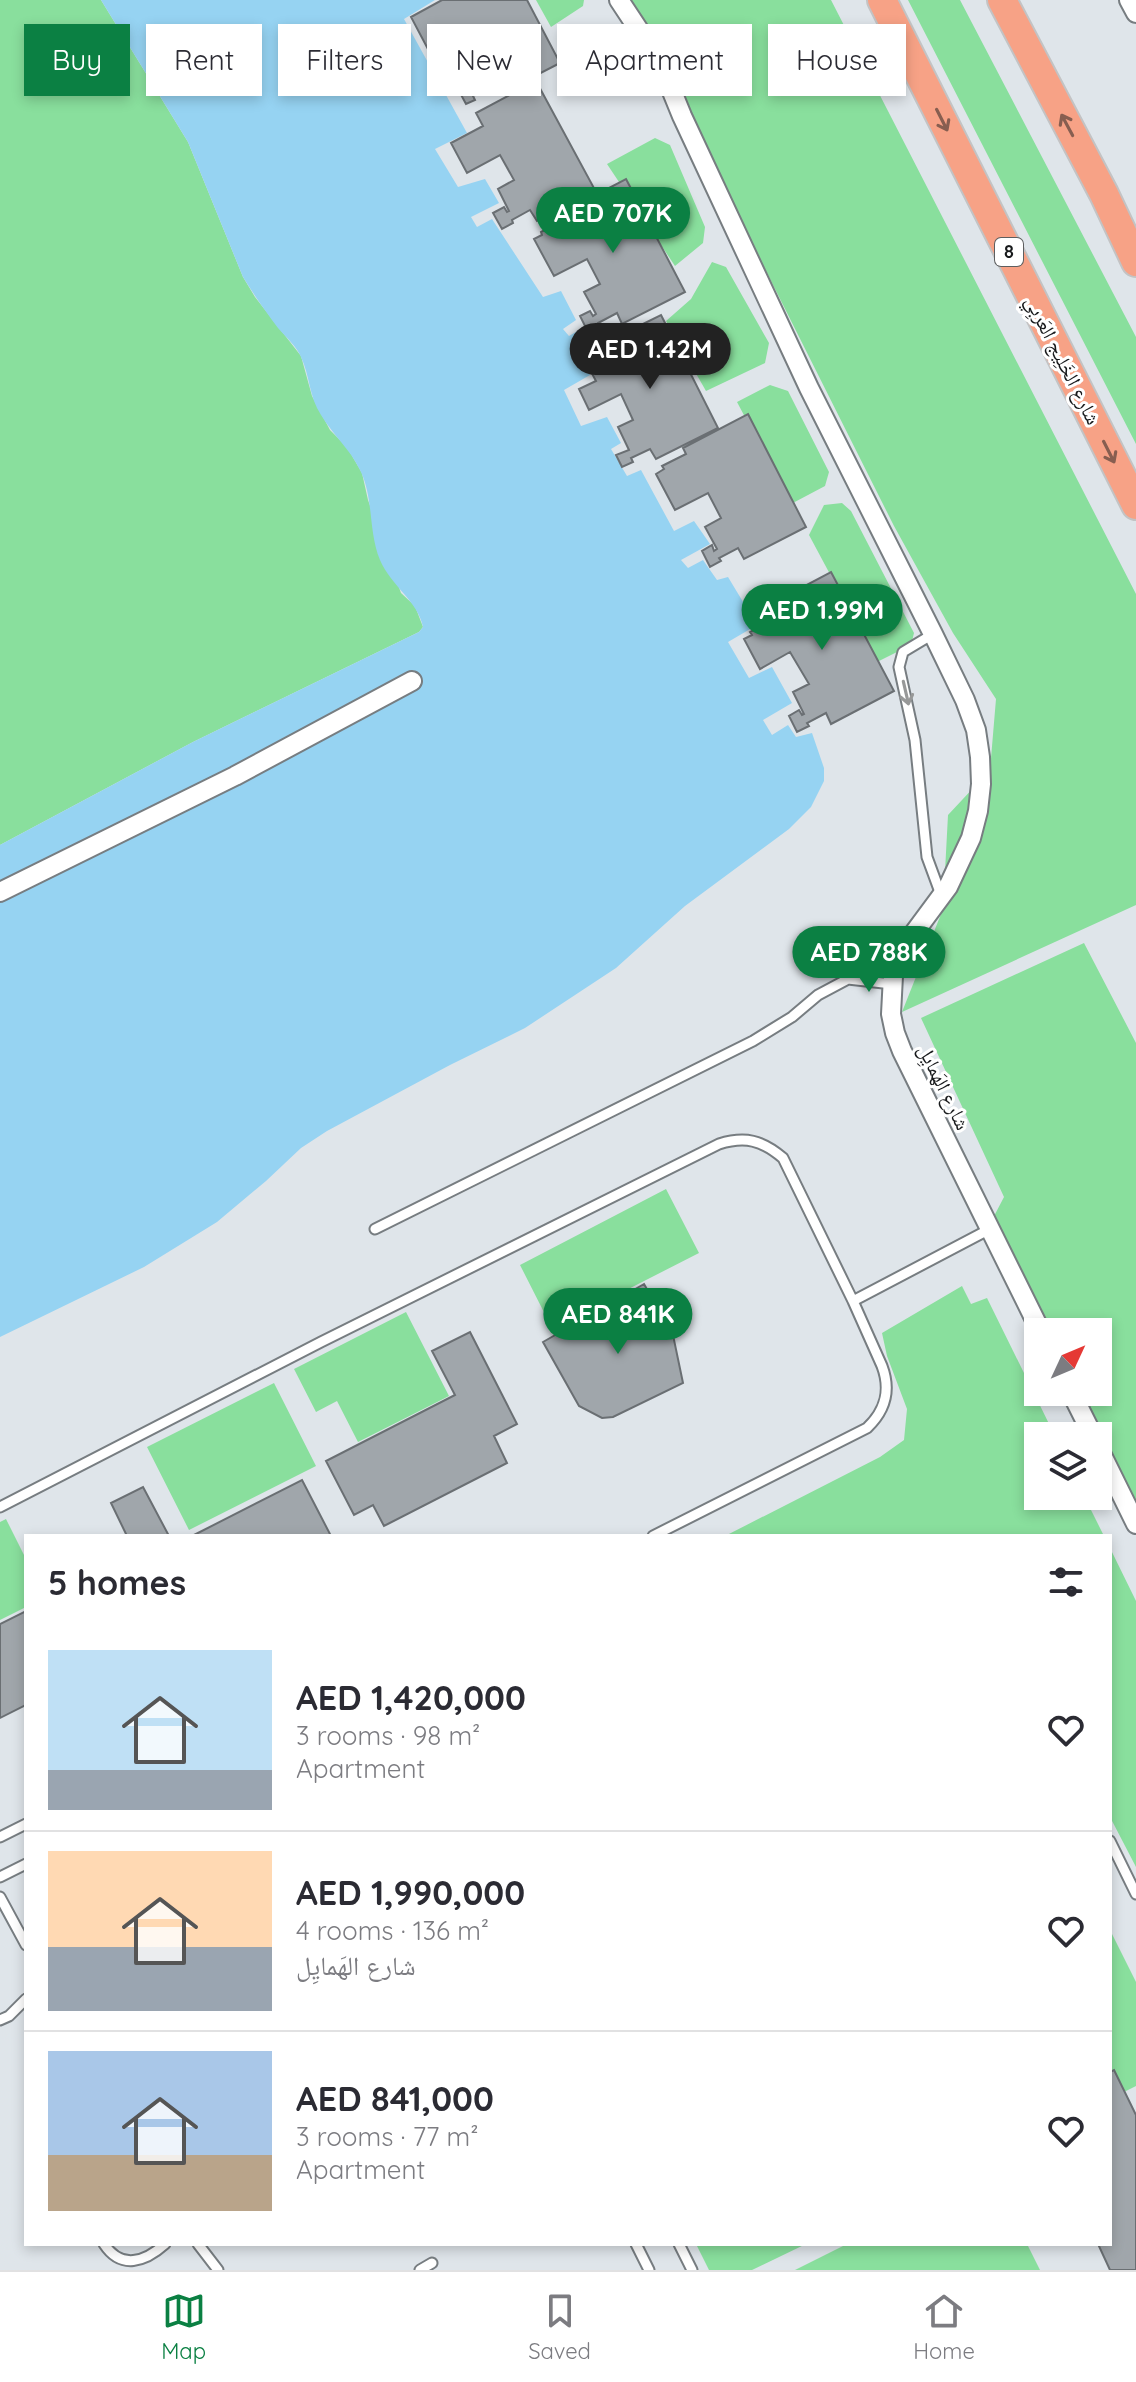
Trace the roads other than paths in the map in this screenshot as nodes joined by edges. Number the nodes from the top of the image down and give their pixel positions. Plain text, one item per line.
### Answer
1 (619, 0) edge
2 (882, 0) edge
3 (1002, 0) edge
4 (1129, 0) edge
5 (1136, 13) edge
6 (1104, 194) junction
7 (1136, 223) edge
8 (1136, 262) edge
9 (1136, 505) edge
10 (933, 634) junction
11 (412, 681) dead end
12 (0, 892) edge
13 (942, 896) junction
14 (892, 984) junction
15 (375, 1229) dead end
16 (990, 1229) junction
17 (853, 1301) junction
18 (1034, 1318) edge
19 (1112, 1475) edge
20 (0, 1507) edge
21 (1136, 1524) edge
22 (657, 1534) edge
23 (24, 1825) edge
24 (0, 1837) edge
25 (1112, 1845) edge
26 (24, 1865) edge
27 (0, 1877) edge
28 (1136, 1894) edge
29 (0, 1897) edge
30 (24, 1941) edge
31 (24, 2001) edge
32 (0, 2020) edge
33 (106, 2246) edge
34 (162, 2246) edge
35 (200, 2246) edge
36 (637, 2246) edge
37 (680, 2246) edge
38 (432, 2263) dead end
39 (218, 2270) edge
40 (420, 2270) edge
41 (649, 2270) edge
42 (692, 2270) edge

1 - 10 street, شارع الهَمايِل
2 -> 9 highway, شارع الخَلِيج العَربِي / 8
6 -> 3 highway
4 - 5 street
6 - 7 highway
6 - 8 highway
10 - 13 street, شارع الهَمايِل
10 -> 13 lane
11 - 12 street
13 - 14 street, شارع الهَمايِل
14 - 15 lane
14 - 16 street, شارع الهَمايِل
16 - 17 lane
16 - 18 street, شارع الهَمايِل
17 - 20 lane
17 - 22 lane
19 - 21 street
23 - 24 lane
25 - 28 lane
26 - 27 lane
29 - 30 lane
31 - 32 lane
33 - 34 lane
35 - 39 lane
36 - 41 lane
37 - 42 lane
38 - 40 lane

